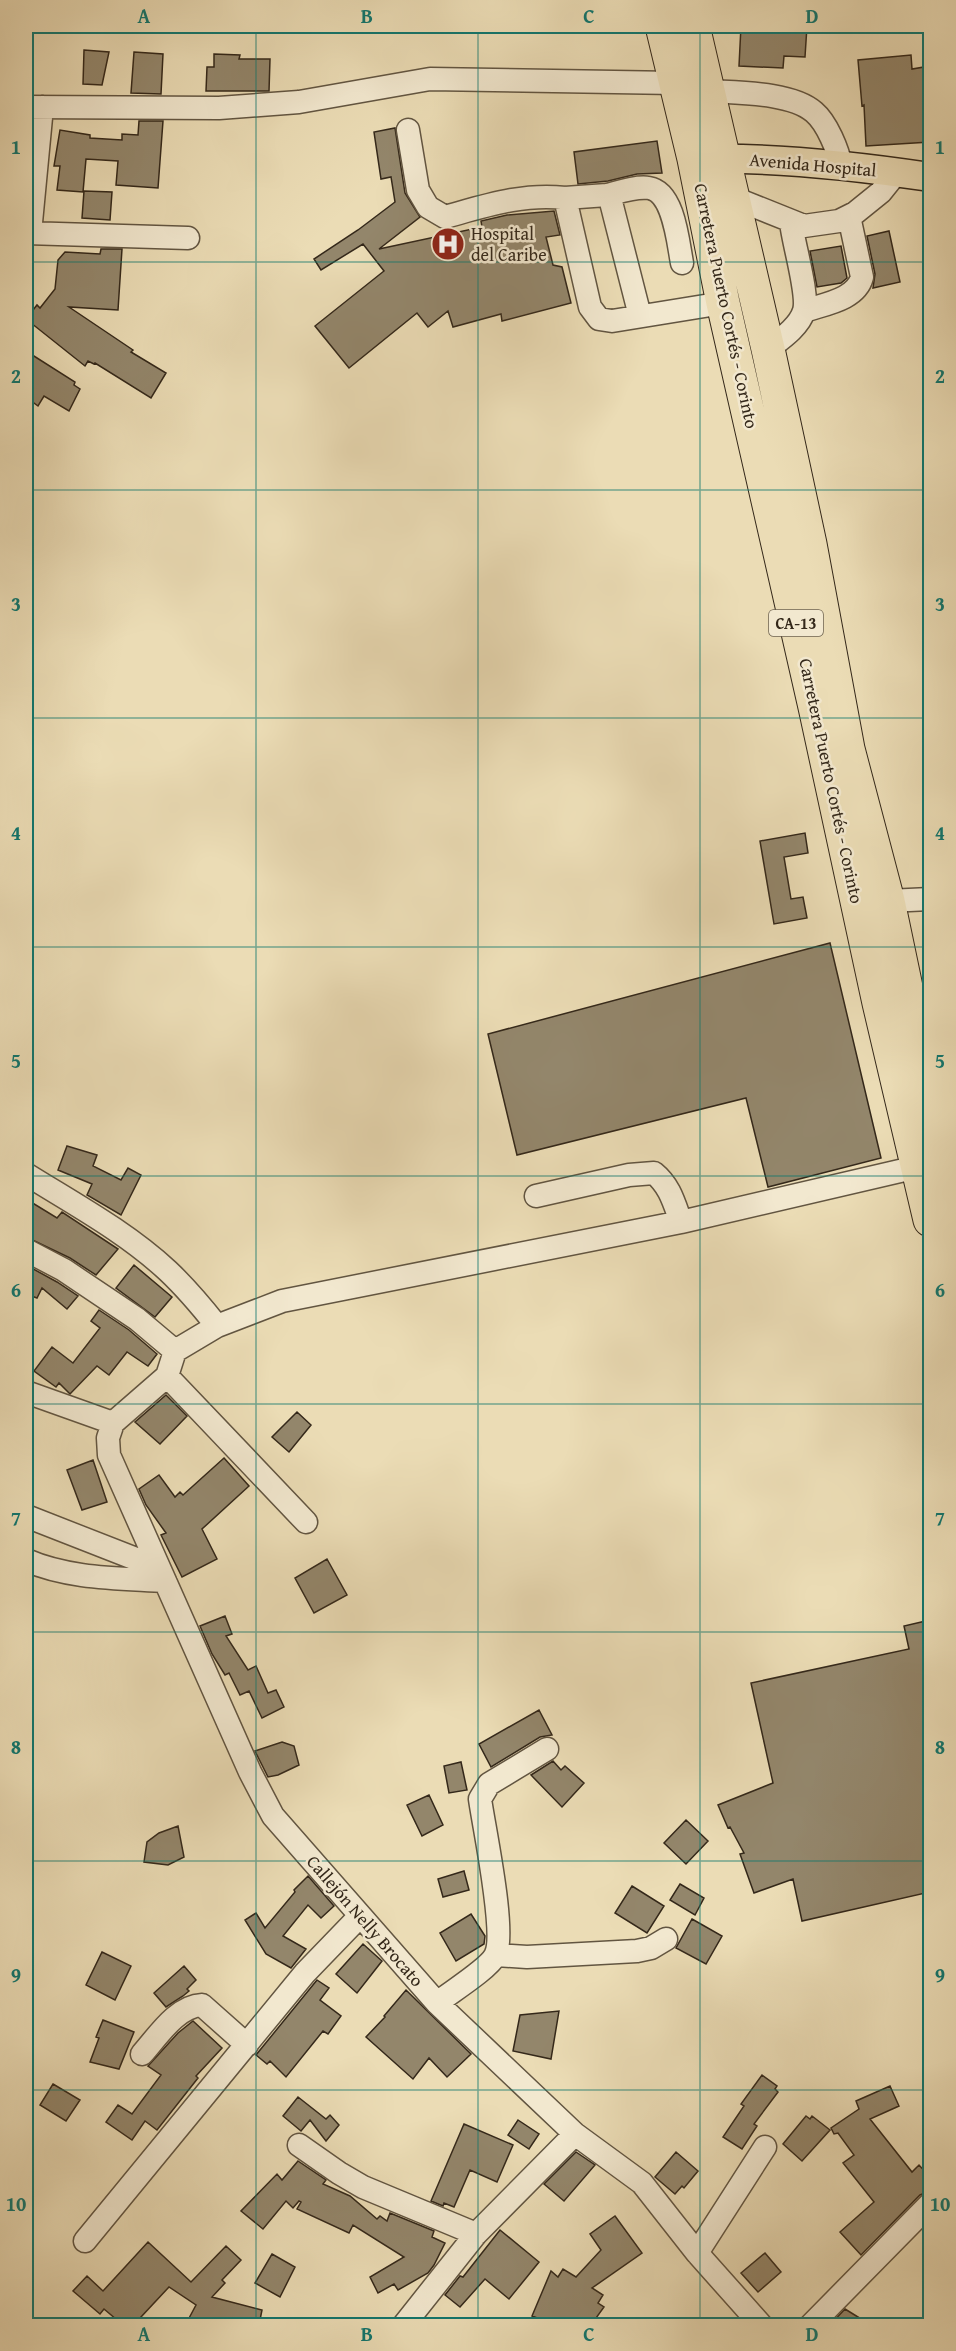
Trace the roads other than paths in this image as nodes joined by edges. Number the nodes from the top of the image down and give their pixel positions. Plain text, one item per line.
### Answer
1 (662, 26) edge
2 (693, 26) edge
3 (675, 83) junction
4 (708, 92) junction
5 (34, 107) edge
6 (408, 130) dead end
7 (710, 159) junction
8 (841, 166) junction
9 (897, 172) junction
10 (930, 177) edge
11 (607, 195) junction
12 (565, 198) junction
13 (734, 198) junction
14 (849, 216) junction
15 (791, 222) junction
16 (28, 233) edge
17 (188, 238) dead end
18 (682, 263) dead end
19 (723, 303) junction
20 (804, 311) junction
21 (640, 316) junction
22 (768, 349) junction
23 (930, 899) edge
24 (888, 902) junction
25 (930, 1102) edge
26 (924, 1165) edge
27 (26, 1174) edge
28 (536, 1196) dead end
29 (930, 1220) edge
30 (681, 1222) junction
31 (26, 1250) edge
32 (217, 1326) junction
33 (176, 1351) junction
34 (167, 1376) junction
35 (26, 1392) edge
36 (113, 1423) junction
37 (26, 1516) edge
38 (306, 1522) dead end
39 (26, 1560) edge
40 (162, 1575) junction
41 (547, 1749) dead end
42 (360, 1916) junction
43 (666, 1939) dead end
44 (496, 1955) junction
45 (437, 2003) junction
46 (247, 2045) junction
47 (142, 2054) dead end
48 (575, 2134) junction
49 (299, 2145) dead end
50 (765, 2147) dead end
51 (930, 2204) edge
52 (476, 2234) junction
53 (86, 2241) dead end
54 (697, 2253) junction
55 (404, 2325) edge
56 (762, 2325) edge
57 (810, 2325) edge

1 - 3 highway, Carretera Puerto Cortés - Corinto / CA-13
2 - 4 highway, Carretera Puerto Cortés - Corinto / CA-13
3 - 5 street
3 - 7 highway, Carretera Puerto Cortés - Corinto / CA-13
4 - 7 highway, Carretera Puerto Cortés - Corinto / CA-13
4 - 8 street
5 - 16 street
6 - 12 street
7 - 8 main road, Avenida Hospital
7 - 13 highway, Carretera Puerto Cortés - Corinto / CA-13
7 - 19 highway, Carretera Puerto Cortés - Corinto / CA-13
8 - 9 main road, Avenida Hospital
9 - 10 main road, Avenida Hospital
9 - 14 street
11 - 12 street
11 - 18 street
11 - 21 street
12 - 21 street
13 - 15 street
13 - 22 highway, Carretera Puerto Cortés - Corinto / CA-13
14 - 15 street
14 - 20 street
15 - 20 street
16 - 17 street
19 - 21 street
19 - 26 highway, Carretera Puerto Cortés - Corinto / CA-13
20 - 22 street
22 - 24 highway, Carretera Puerto Cortés - Corinto / CA-13
23 - 24 street
24 - 25 highway, Carretera Puerto Cortés - Corinto / CA-13
26 - 29 highway, Carretera Puerto Cortés - Corinto / CA-13
26 - 30 street
27 - 32 street
28 - 30 street
30 - 32 street
31 - 33 street
32 - 33 street
33 - 34 street
34 - 36 street
34 - 38 street
35 - 36 street
36 - 40 street, Callejón Nelly Brocato
37 - 40 street
39 - 40 street
40 - 42 street, Callejón Nelly Brocato
41 - 44 street
42 - 45 street, Callejón Nelly Brocato
42 - 46 street
43 - 44 street
44 - 45 street
45 - 48 street, Callejón Nelly Brocato
46 - 47 street
46 - 53 street
48 - 52 street
48 - 54 street, Callejón Nelly Brocato
49 - 52 street
50 - 54 street
51 - 57 street
52 - 55 street
54 - 56 street, Callejón Nelly Brocato

